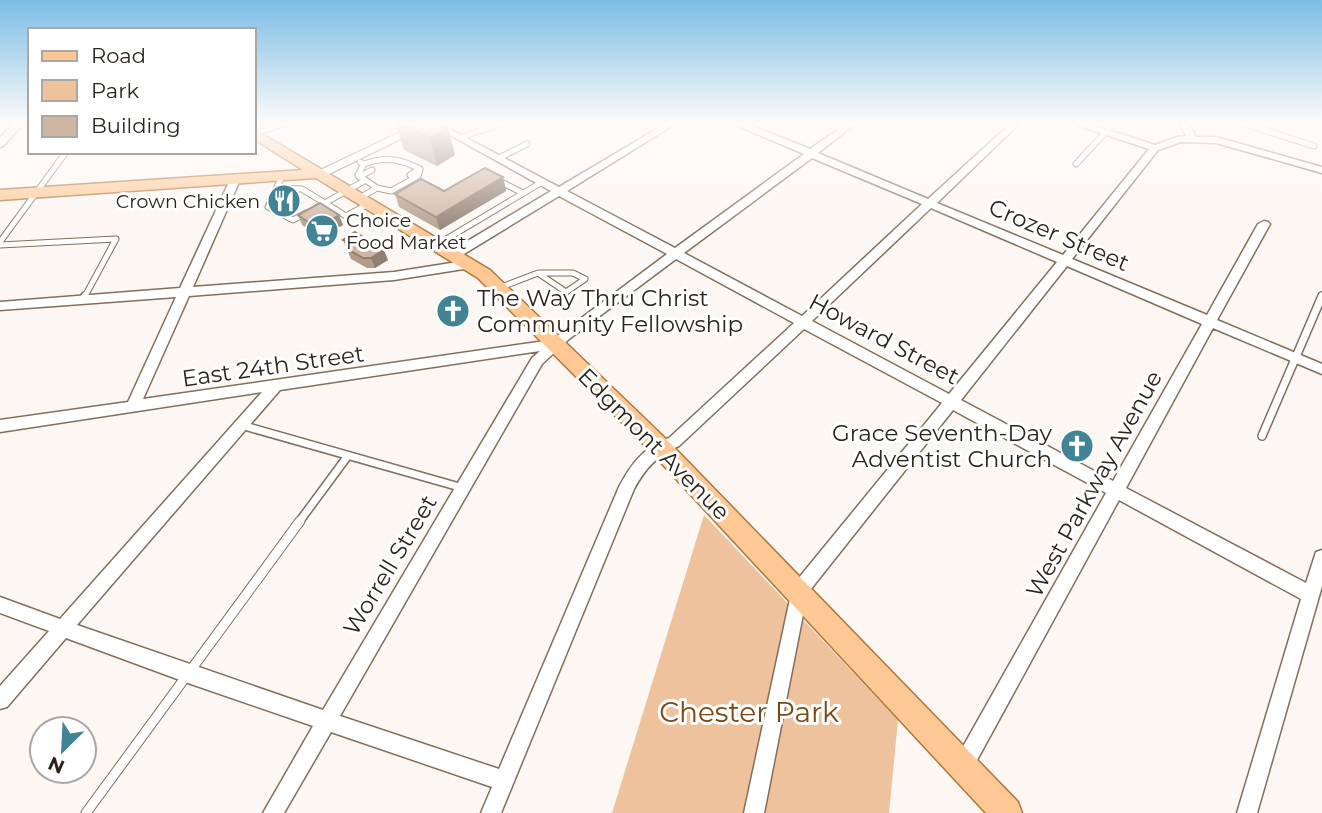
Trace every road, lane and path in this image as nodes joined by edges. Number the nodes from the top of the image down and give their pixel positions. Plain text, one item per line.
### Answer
1 (358, 161) edge
2 (58, 162) edge
3 (288, 162) edge
4 (302, 162) edge
5 (355, 162) edge
6 (406, 162) edge
7 (504, 162) edge
8 (607, 162) edge
9 (799, 162) edge
10 (833, 162) edge
11 (973, 162) edge
12 (1144, 162) edge
13 (1296, 162) edge
14 (420, 169) junction
15 (372, 170) dead end
16 (1322, 170) edge
17 (320, 173) junction
18 (410, 175) dead end
19 (235, 180) junction
20 (497, 180) edge
21 (275, 181) junction
22 (542, 182) junction
23 (394, 183) dead end
24 (366, 190) junction
25 (558, 191) junction
26 (35, 193) junction
27 (523, 193) junction
28 (0, 195) edge
29 (327, 202) junction
30 (929, 202) junction
31 (1264, 224) dead end
32 (0, 244) edge
33 (438, 244) junction
34 (674, 252) junction
35 (463, 259) junction
36 (1064, 259) junction
37 (538, 273) junction
38 (498, 288) junction
39 (185, 291) junction
40 (1322, 296) edge
41 (83, 299) junction
42 (0, 306) edge
43 (803, 321) junction
44 (1209, 322) junction
45 (552, 344) junction
46 (1297, 358) junction
47 (1322, 369) edge
48 (275, 387) junction
49 (950, 400) junction
50 (133, 407) junction
51 (242, 425) junction
52 (0, 426) edge
53 (1262, 436) dead end
54 (659, 446) junction
55 (347, 457) junction
56 (464, 488) junction
57 (1117, 491) junction
58 (1322, 557) edge
59 (799, 591) junction
60 (1311, 595) junction
61 (0, 605) edge
62 (63, 628) junction
63 (188, 674) junction
64 (0, 700) edge
65 (326, 722) junction
66 (963, 766) junction
67 (504, 781) junction
68 (86, 813) edge
69 (273, 813) edge
70 (491, 813) edge
71 (754, 813) edge
72 (1007, 813) edge
73 (1247, 813) edge

1 - 24 lane
2 - 26 lane
3 - 21 main road
4 - 17 main road, Edgmont Avenue
5 - 17 street
6 - 14 lane
7 - 22 street, Howard Street
8 - 25 street
9 - 34 street
10 - 30 street, Crozer Street
11 - 30 street
12 - 36 street
13 - 16 street
14 - 18 lane
14 - 24 lane
15 - 24 lane
17 - 21 main road
17 - 24 main road, Edgmont Avenue
19 - 21 main road
19 - 26 main road
19 - 39 street
20 - 27 lane
21 - 29 lane
21 - 29 lane
22 - 25 street, Howard Street
22 - 27 lane
23 - 24 lane
24 - 29 lane
24 - 29 lane
24 - 33 main road, Edgmont Avenue
25 - 34 street, Howard Street
25 - 35 street
26 - 28 main road
26 - 32 lane
27 - 33 lane
30 - 36 street, Crozer Street
30 - 43 street
31 - 44 street, West Parkway Avenue
32 - 41 lane
33 - 35 main road, Edgmont Avenue
34 - 43 street, Howard Street
34 - 45 street
35 - 38 main road, Edgmont Avenue
35 - 39 street
36 - 44 street, Crozer Street
36 - 49 street
37 - 37 lane
37 - 38 lane
38 - 45 main road, Edgmont Avenue
39 - 41 street
39 - 50 street
40 - 46 lane
41 - 42 street
43 - 49 street, Howard Street
43 - 54 street
44 - 46 street, Crozer Street
44 - 57 street, West Parkway Avenue
45 - 48 street, East 24th Street
45 - 54 main road, Edgmont Avenue
45 - 56 street, Worrell Street
46 - 47 street, Crozer Street
46 - 53 lane
48 - 50 street, East 24th Street
48 - 51 street
49 - 57 street, Howard Street
49 - 59 street
50 - 52 street, East 24th Street
51 - 55 lane
51 - 62 street
54 - 59 main road, Edgmont Avenue
54 - 67 street
55 - 56 lane
55 - 63 lane
56 - 65 street, Worrell Street
57 - 60 street, Howard Street
57 - 66 street, West Parkway Avenue
58 - 60 street
59 - 66 main road, Edgmont Avenue
59 - 71 street
60 - 73 street
61 - 62 street
62 - 63 street
62 - 64 street
63 - 65 street
63 - 68 lane
65 - 67 street
65 - 69 street, Worrell Street
66 - 72 main road, Edgmont Avenue
67 - 70 street

